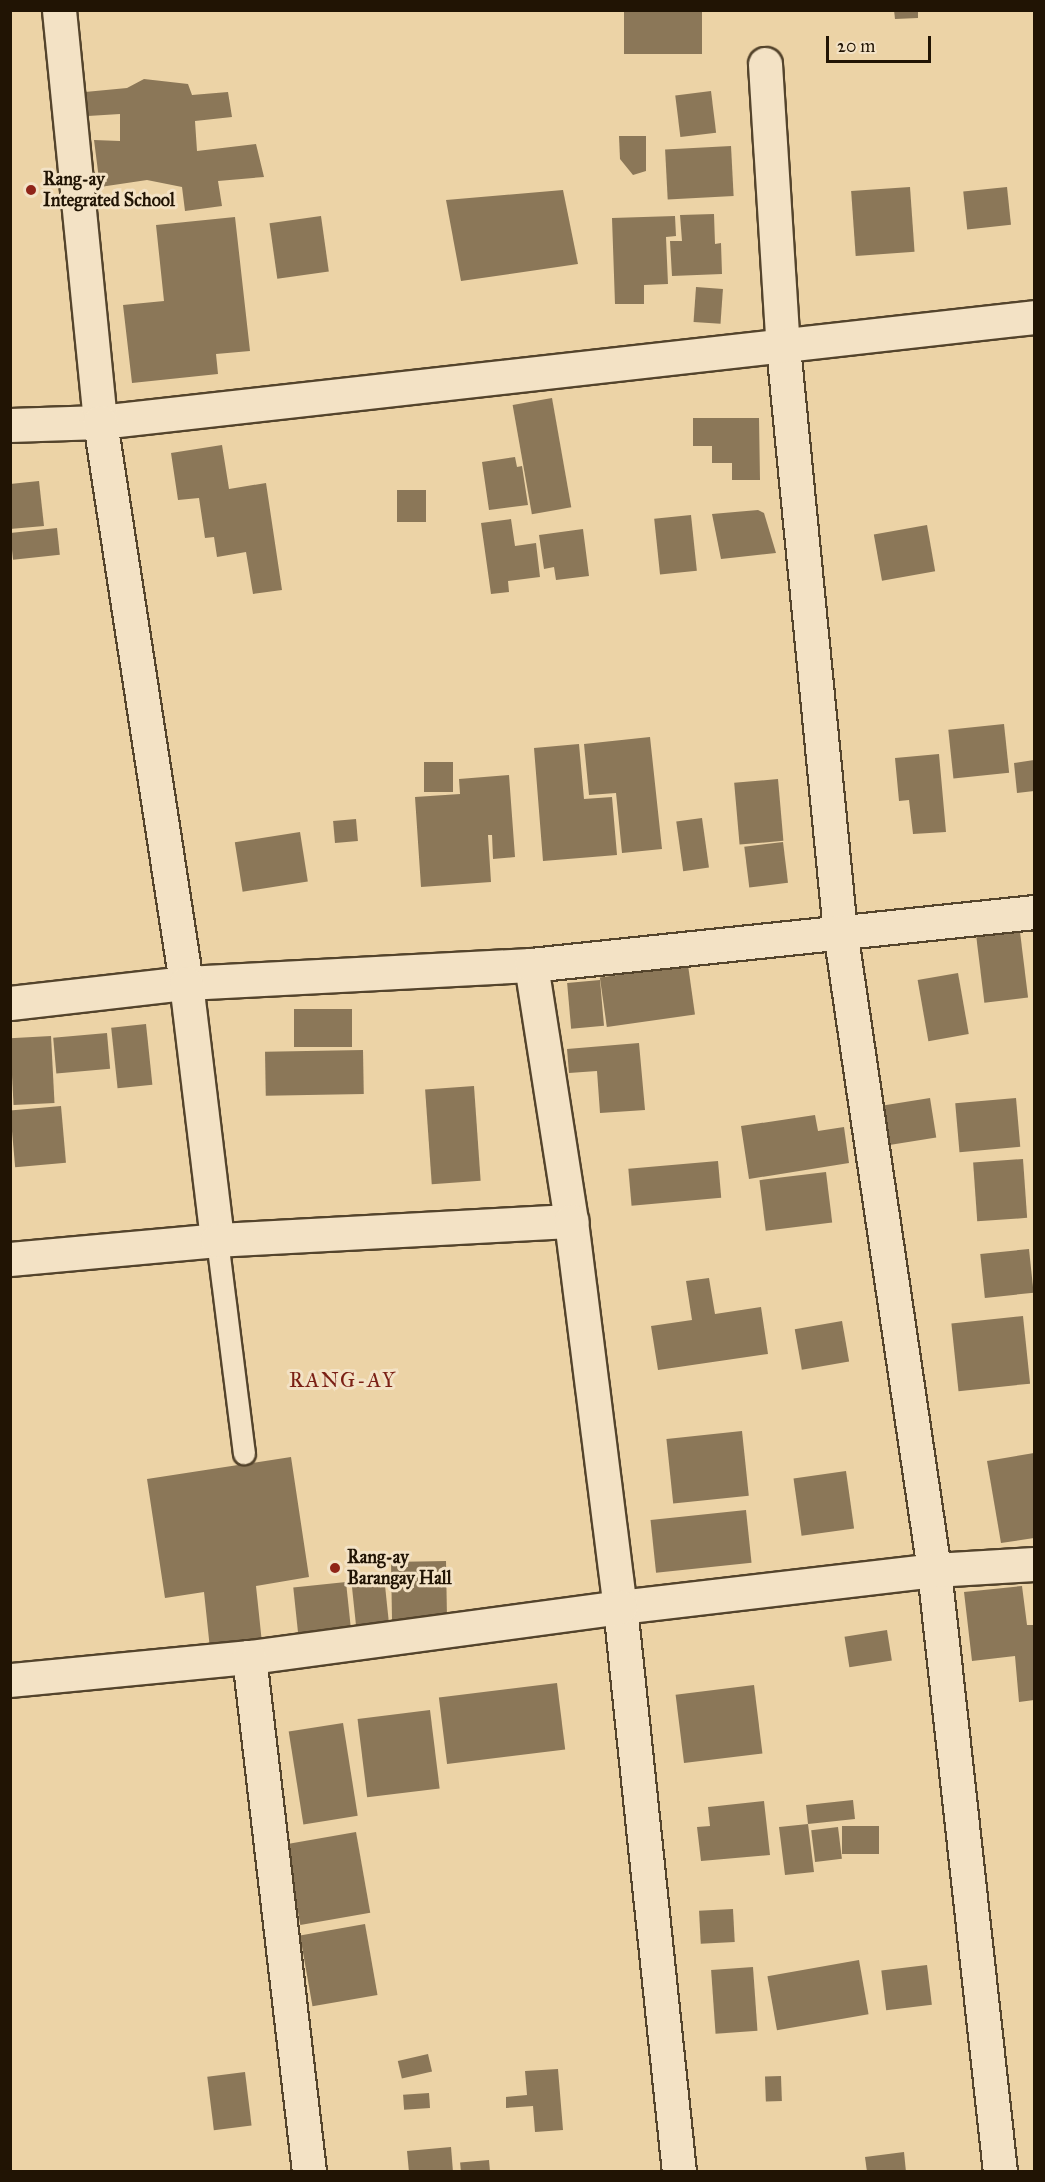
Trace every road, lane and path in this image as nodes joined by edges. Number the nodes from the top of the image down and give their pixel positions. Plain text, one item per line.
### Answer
1 (59, 10) edge
2 (765, 64) dead end
3 (1035, 317) edge
4 (783, 347) junction
5 (100, 422) junction
6 (10, 425) edge
7 (1035, 912) edge
8 (840, 931) junction
9 (531, 965) junction
10 (186, 983) junction
11 (10, 1004) edge
12 (571, 1221) junction
13 (217, 1240) junction
14 (10, 1259) edge
15 (244, 1453) dead end
16 (1035, 1564) edge
17 (934, 1570) junction
18 (620, 1607) junction
19 (249, 1657) junction
20 (10, 1680) edge
21 (309, 2172) edge
22 (678, 2172) edge
23 (1000, 2172) edge

1 - 5 street
2 - 4 street
3 - 4 street
4 - 5 street
4 - 8 street
5 - 6 street
5 - 10 street
7 - 8 street
8 - 9 street
8 - 17 street
9 - 10 street
9 - 12 street
10 - 11 street
10 - 13 street
12 - 13 street
12 - 18 street
13 - 14 street
13 - 15 lane
16 - 17 street
17 - 18 street
17 - 23 street
18 - 19 street
18 - 22 street
19 - 20 street
19 - 21 street

